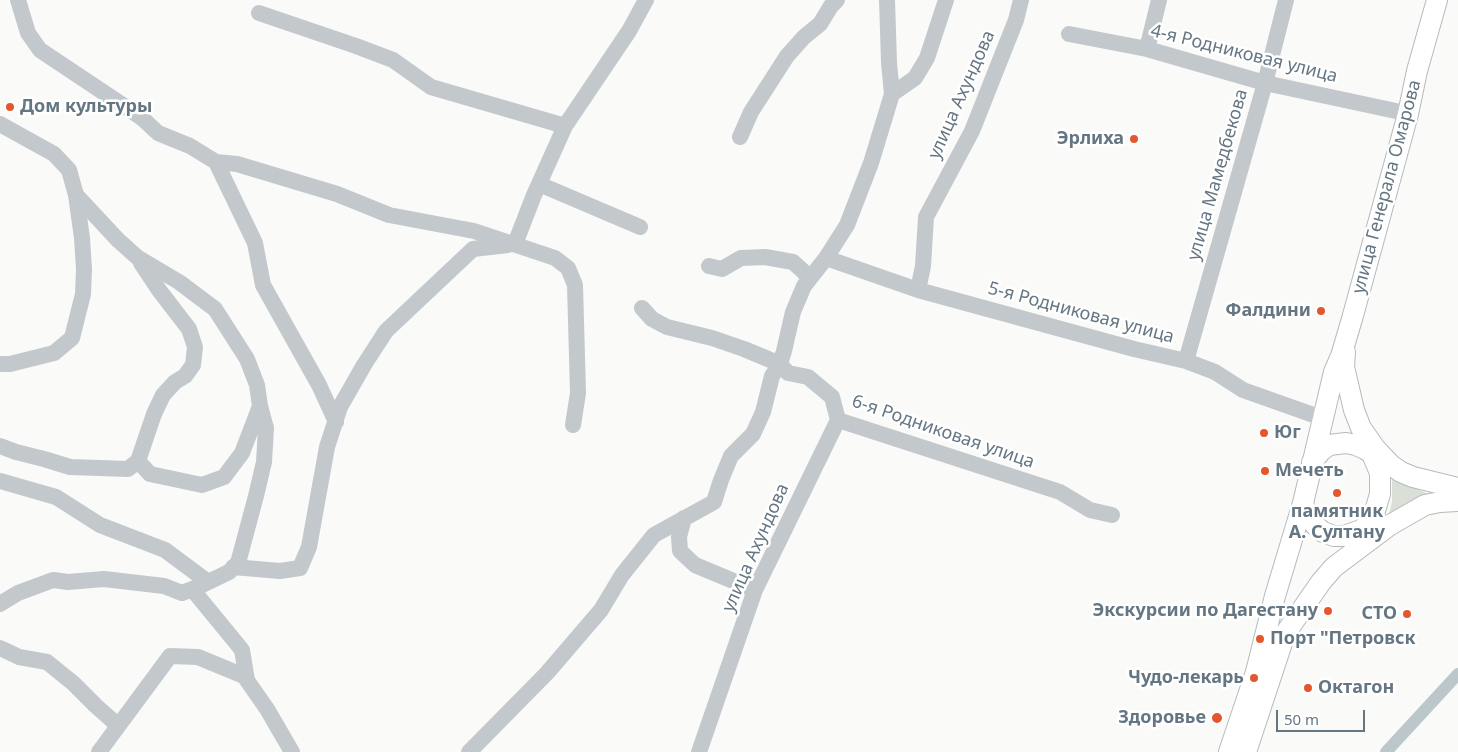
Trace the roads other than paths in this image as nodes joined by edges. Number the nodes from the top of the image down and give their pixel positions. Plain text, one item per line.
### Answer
1 (18, 0) edge
2 (646, 0) edge
3 (837, 0) edge
4 (887, 0) edge
5 (946, 0) edge
6 (1021, 0) edge
7 (1159, 0) edge
8 (1286, 0) edge
9 (1438, 0) edge
10 (259, 13) dead end
11 (1069, 34) dead end
12 (1147, 49) junction
13 (1265, 83) junction
14 (892, 94) junction
15 (1409, 114) junction
16 (0, 124) edge
17 (565, 126) junction
18 (740, 137) dead end
19 (216, 162) junction
20 (539, 184) junction
21 (76, 195) junction
22 (640, 227) dead end
23 (515, 244) junction
24 (137, 257) junction
25 (826, 258) junction
26 (709, 266) dead end
27 (809, 280) junction
28 (918, 290) junction
29 (642, 308) dead end
30 (1186, 361) junction
31 (0, 364) edge
32 (780, 364) junction
33 (1339, 370) junction
34 (260, 406) junction
35 (1322, 418) junction
36 (838, 420) junction
37 (336, 422) junction
38 (573, 424) dead end
39 (0, 446) edge
40 (1378, 458) junction
41 (138, 461) junction
42 (1311, 464) junction
43 (0, 481) edge
44 (1455, 497) edge
45 (1302, 503) junction
46 (1112, 515) dead end
47 (684, 518) junction
48 (1361, 536) junction
49 (234, 567) junction
50 (208, 582) junction
51 (192, 589) junction
52 (755, 590) junction
53 (0, 604) edge
54 (0, 648) edge
55 (1263, 673) junction
56 (247, 680) junction
57 (1254, 704) junction
58 (117, 728) junction
59 (99, 752) edge
60 (292, 752) edge
61 (468, 752) edge
62 (698, 752) edge
63 (1229, 752) edge
64 (1246, 752) edge

1 - 19 street
2 - 17 street
3 - 18 street
4 - 14 street
5 - 14 street
6 - 28 street, улица Ахундова
7 - 12 street
8 - 13 street, улица Мамедбекова
9 - 15 main road, улица Генерала Омарова
10 - 17 street
11 - 12 street, 4-я Родниковая улица
12 - 13 street, 4-я Родниковая улица
13 - 15 street, 4-я Родниковая улица
13 - 30 street, улица Мамедбекова
14 - 25 street
15 - 33 main road, улица Генерала Омарова
16 - 21 street
17 - 20 street
19 - 23 street
19 - 37 street
20 - 22 street
20 - 23 street
21 - 24 street
21 - 31 street
23 - 37 street
23 - 38 street
24 - 34 street
24 - 41 street
25 - 27 street
25 - 28 street, 5-я Родниковая улица
26 - 27 street
27 - 32 street
28 - 30 street, 5-я Родниковая улица
29 - 32 street, 6-я Родниковая улица
30 - 35 street, 5-я Родниковая улица
32 - 36 street, 6-я Родниковая улица
32 - 47 street
33 - 35 main road, улица Генерала Омарова
33 - 40 main road
34 - 41 street
34 - 49 street
35 - 42 main road, улица Генерала Омарова
36 - 46 street, 6-я Родниковая улица
36 - 52 street, улица Ахундова
37 - 49 street
39 - 41 street
40 - 42 main road
40 - 44 main road
40 - 48 main road
42 - 45 main road
43 - 50 street
44 - 48 main road
45 - 48 main road
45 - 55 main road
47 - 52 street
47 - 61 street
48 - 55 main road
49 - 50 street
50 - 51 street
51 - 53 street
51 - 56 street
52 - 62 street, улица Ахундова
54 - 58 street
55 - 57 main road
56 - 58 street
56 - 60 street
57 - 63 main road
57 - 64 main road
58 - 59 street

